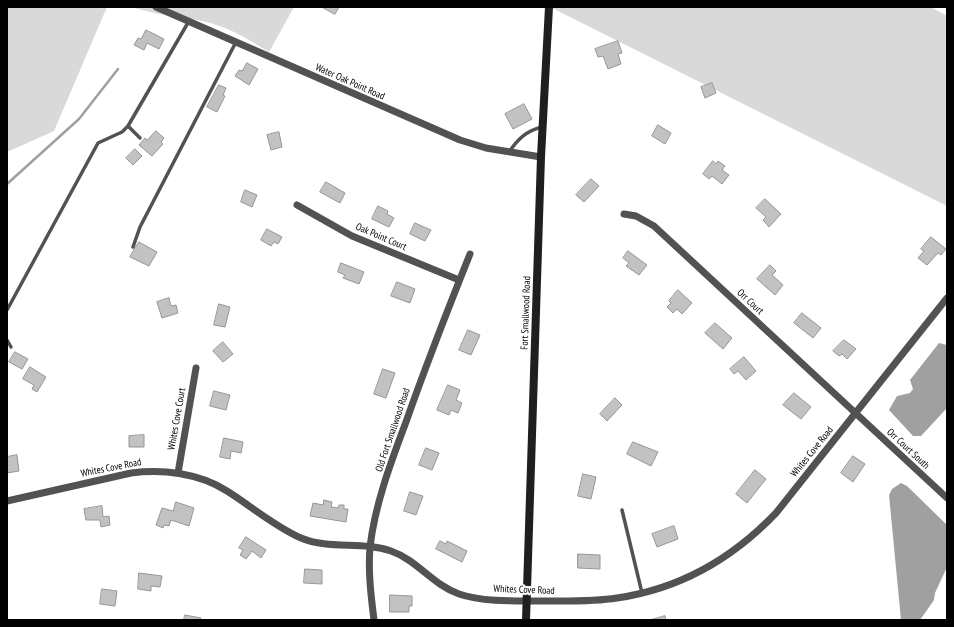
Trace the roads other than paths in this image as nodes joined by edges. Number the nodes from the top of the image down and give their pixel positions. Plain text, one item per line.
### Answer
1 (156, 7) edge
2 (549, 7) edge
3 (189, 22) junction
4 (236, 42) junction
5 (128, 126) junction
6 (543, 127) junction
7 (140, 138) dead end
8 (509, 152) junction
9 (541, 157) junction
10 (297, 205) dead end
11 (624, 214) dead end
12 (133, 247) dead end
13 (470, 254) dead end
14 (459, 280) junction
15 (947, 298) edge
16 (7, 310) edge
17 (7, 340) edge
18 (11, 347) dead end
19 (196, 368) dead end
20 (856, 414) junction
21 (178, 473) junction
22 (947, 498) edge
23 (7, 501) edge
24 (622, 510) dead end
25 (370, 546) junction
26 (642, 593) junction
27 (527, 601) junction
28 (374, 620) edge
29 (526, 620) edge

1 - 3 street, Water Oak Point Road
2 - 6 main road, Fort Smallwood Road
3 - 4 street, Water Oak Point Road
3 - 5 lane
4 - 8 street, Water Oak Point Road
4 - 12 lane
5 - 7 lane
5 - 16 lane
6 - 8 lane
6 - 9 main road, Fort Smallwood Road
8 - 9 street, Water Oak Point Road
9 - 27 main road, Fort Smallwood Road
10 - 14 street, Oak Point Court
11 - 20 street, Orr Court
13 - 14 street, Old Fort Smallwood Road
14 - 25 street, Old Fort Smallwood Road
15 - 20 street, Whites Cove Road
17 - 18 lane
19 - 21 street, Whites Cove Court
20 - 22 street, Orr Court South
20 - 26 street, Whites Cove Road
21 - 23 street, Whites Cove Road
21 - 25 street, Whites Cove Road
24 - 26 lane
25 - 27 street, Whites Cove Road
25 - 28 street, Old Fort Smallwood Road
26 - 27 street, Whites Cove Road
27 - 29 main road, Fort Smallwood Road

